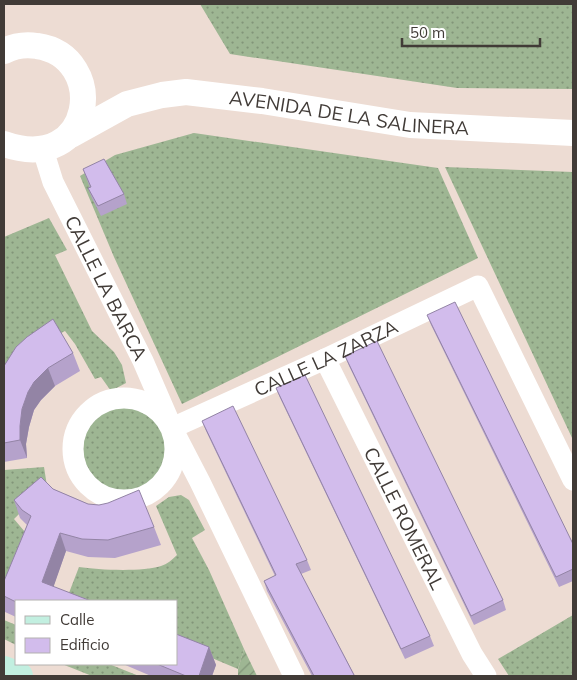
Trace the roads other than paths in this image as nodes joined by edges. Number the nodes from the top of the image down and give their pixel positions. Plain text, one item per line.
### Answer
1 (4, 50) edge
2 (82, 93) junction
3 (127, 104) junction
4 (573, 133) edge
5 (71, 135) junction
6 (17, 151) edge
7 (325, 359) junction
8 (143, 361) junction
9 (130, 397) junction
10 (172, 428) junction
11 (170, 474) junction
12 (573, 480) edge
13 (200, 482) junction
14 (4, 670) edge
15 (19, 676) edge
16 (294, 676) edge
17 (486, 676) edge

1 - 2 street
2 - 3 street, AVENIDA DE LA SALINERA
2 - 5 street
3 - 4 street, AVENIDA DE LA SALINERA
3 - 5 street, AVENIDA DE LA SALINERA
5 - 6 street, AVENIDA DE LA SALINERA
6 - 8 street, CALLE LA BARCA
7 - 10 street, CALLE LA ZARZA
7 - 12 street, CALLE LA ZARZA
7 - 17 street, CALLE ROMERAL
8 - 9 street
8 - 10 street, CALLE LA BARCA
9 - 10 street, CALLE LA BARCA
9 - 11 street
10 - 11 street, CALLE LA BARCA
10 - 13 street, CALLE LA BARCA
11 - 13 street
13 - 16 street, CALLE LA BARCA
14 - 15 main road

